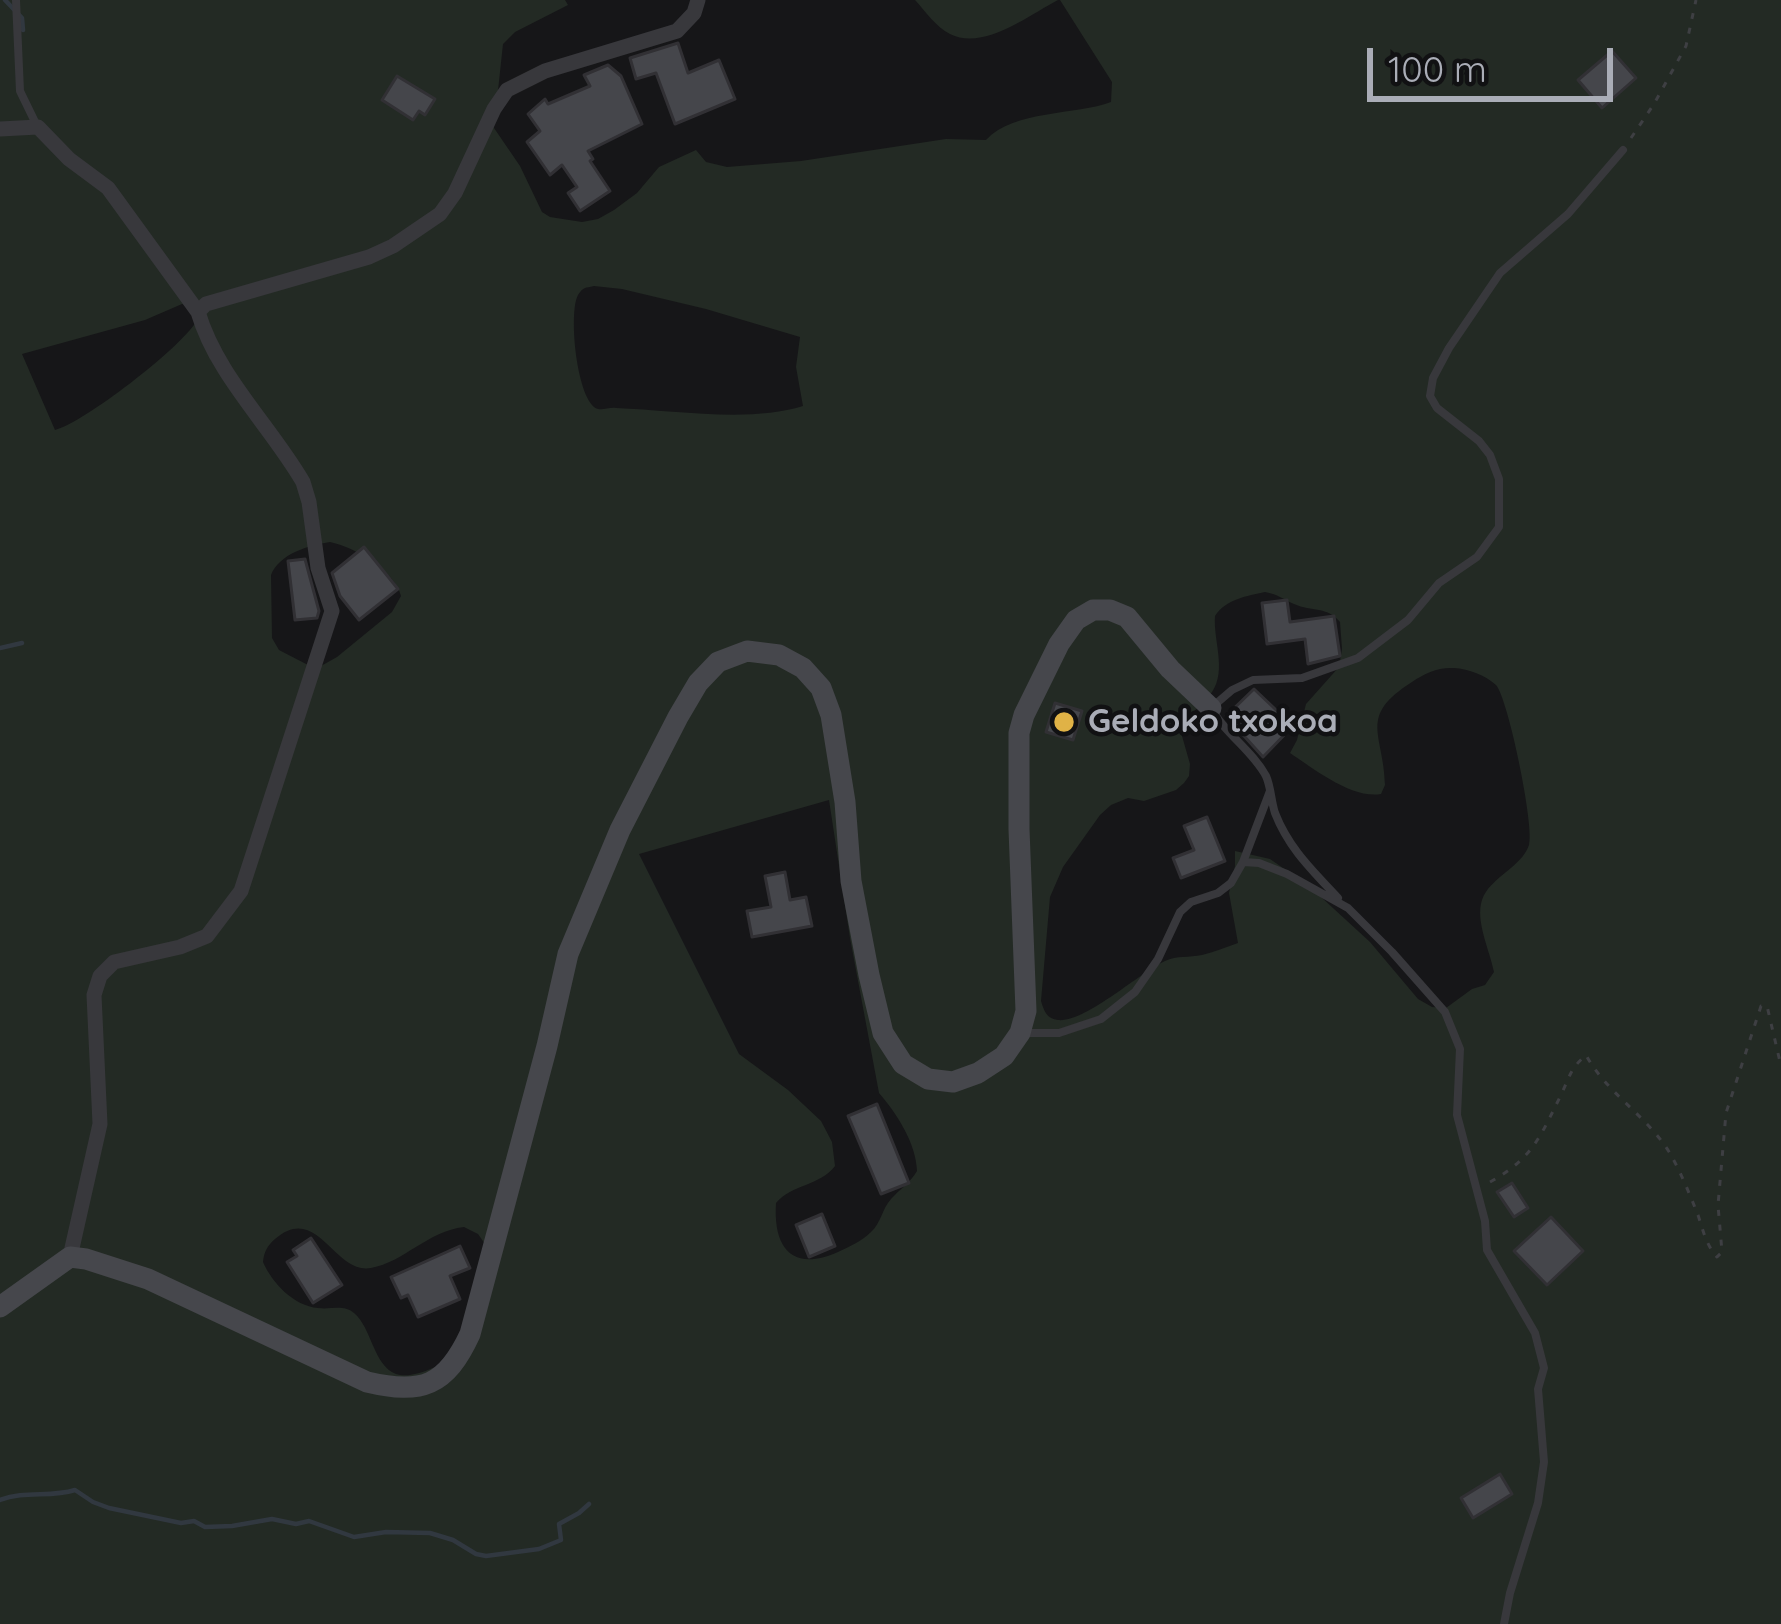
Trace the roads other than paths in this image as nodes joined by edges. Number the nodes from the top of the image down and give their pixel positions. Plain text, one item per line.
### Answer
1 (16, 0) edge
2 (698, 0) edge
3 (38, 127) junction
4 (0, 129) edge
5 (1622, 150) road end
6 (198, 312) junction
7 (1211, 708) junction
8 (1270, 791) junction
9 (1243, 862) junction
10 (1348, 908) junction
11 (1020, 1033) junction
12 (70, 1257) junction
13 (0, 1307) edge
14 (1504, 1624) edge

1 - 3 lane
2 - 6 street
3 - 4 street
3 - 6 street
5 - 7 lane
6 - 12 street
7 - 8 lane
7 - 11 street
8 - 9 lane
8 - 10 lane
9 - 10 lane
9 - 11 lane
10 - 14 lane
11 - 12 street
12 - 13 street

